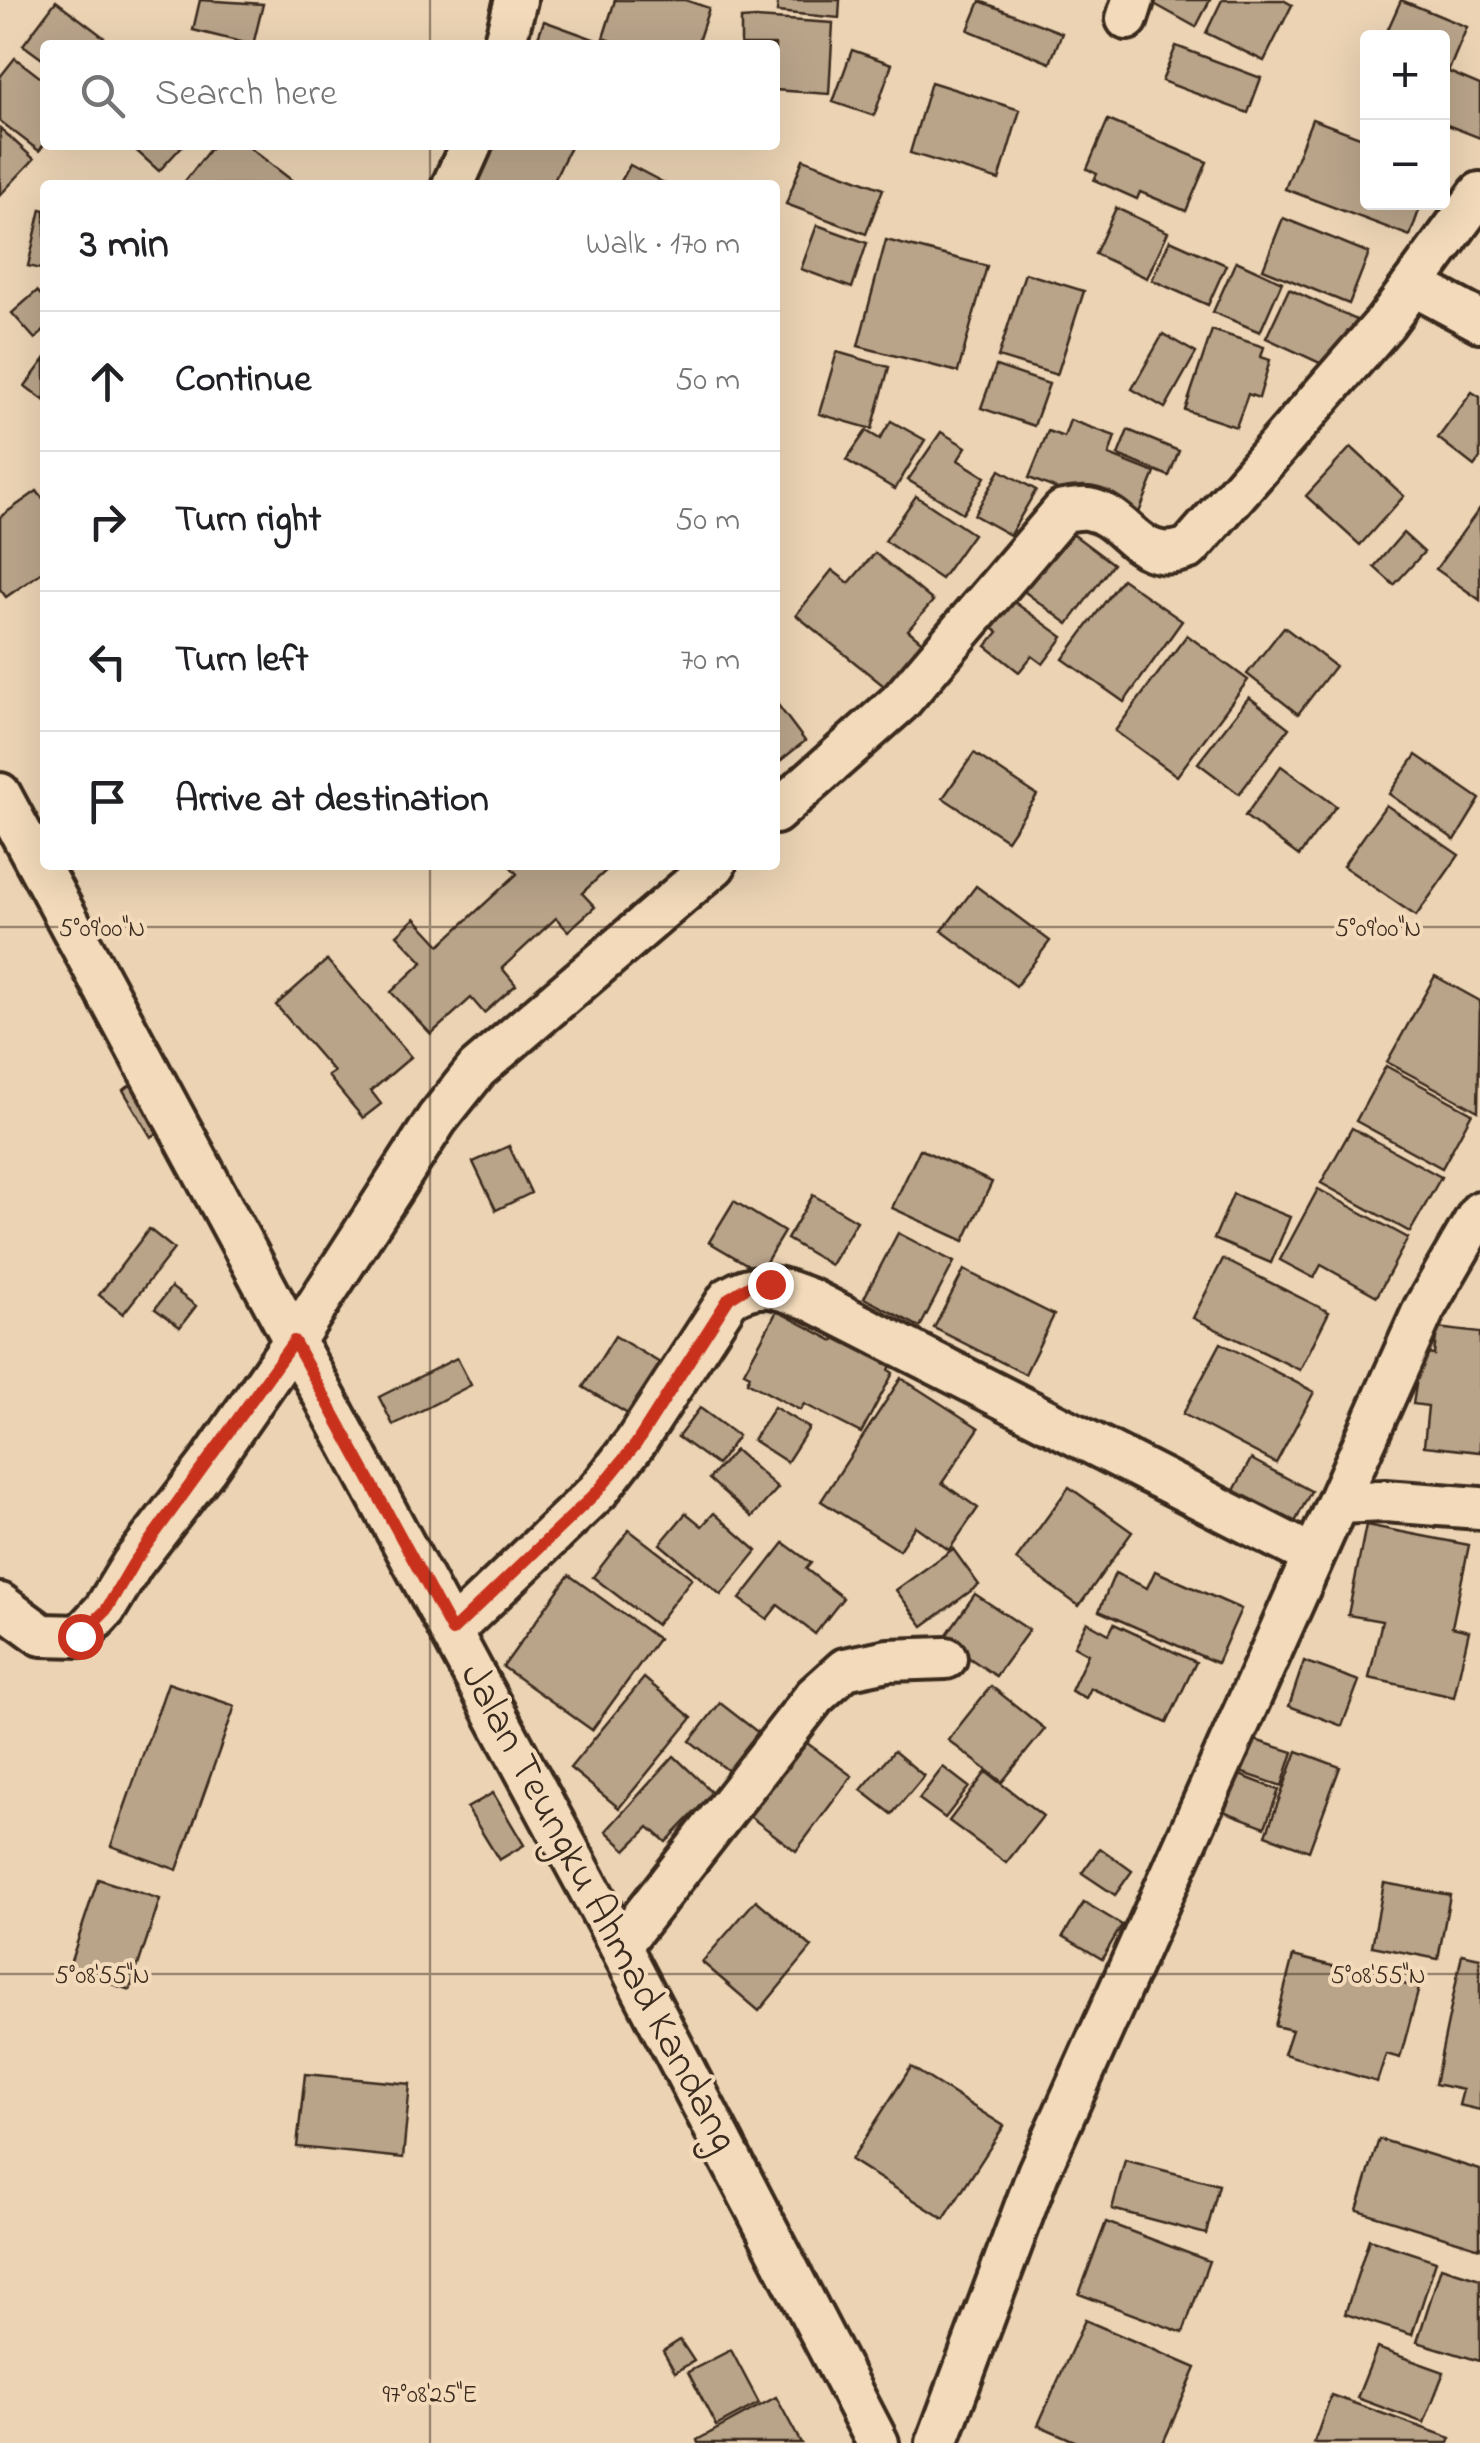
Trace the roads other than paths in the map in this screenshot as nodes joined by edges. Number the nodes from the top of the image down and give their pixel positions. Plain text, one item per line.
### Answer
1 (516, 0) edge
2 (505, 40) edge
3 (469, 150) edge
4 (455, 180) edge
5 (1480, 193) edge
6 (1413, 285) junction
7 (1480, 321) edge
8 (0, 794) edge
9 (780, 810) edge
10 (40, 868) edge
11 (41, 870) edge
12 (709, 870) edge
13 (1480, 1212) edge
14 (294, 1341) junction
15 (1338, 1503) junction
16 (1480, 1508) edge
17 (1313, 1556) junction
18 (0, 1604) edge
19 (452, 1631) junction
20 (946, 1658) dead end
21 (620, 1946) junction
22 (878, 2443) edge
23 (937, 2443) edge

1 - 2 street
3 - 4 street
5 - 6 street
6 - 7 street
6 - 9 street
8 - 10 street, Jalan Teungku Ahmad Kandang
11 - 14 street, Jalan Teungku Ahmad Kandang
12 - 14 street
13 - 15 street
14 - 18 street
14 - 19 street, Jalan Teungku Ahmad Kandang
15 - 16 street
15 - 17 street
17 - 19 street
17 - 23 street
19 - 21 street, Jalan Teungku Ahmad Kandang
20 - 21 street
21 - 22 street, Jalan Teungku Ahmad Kandang

